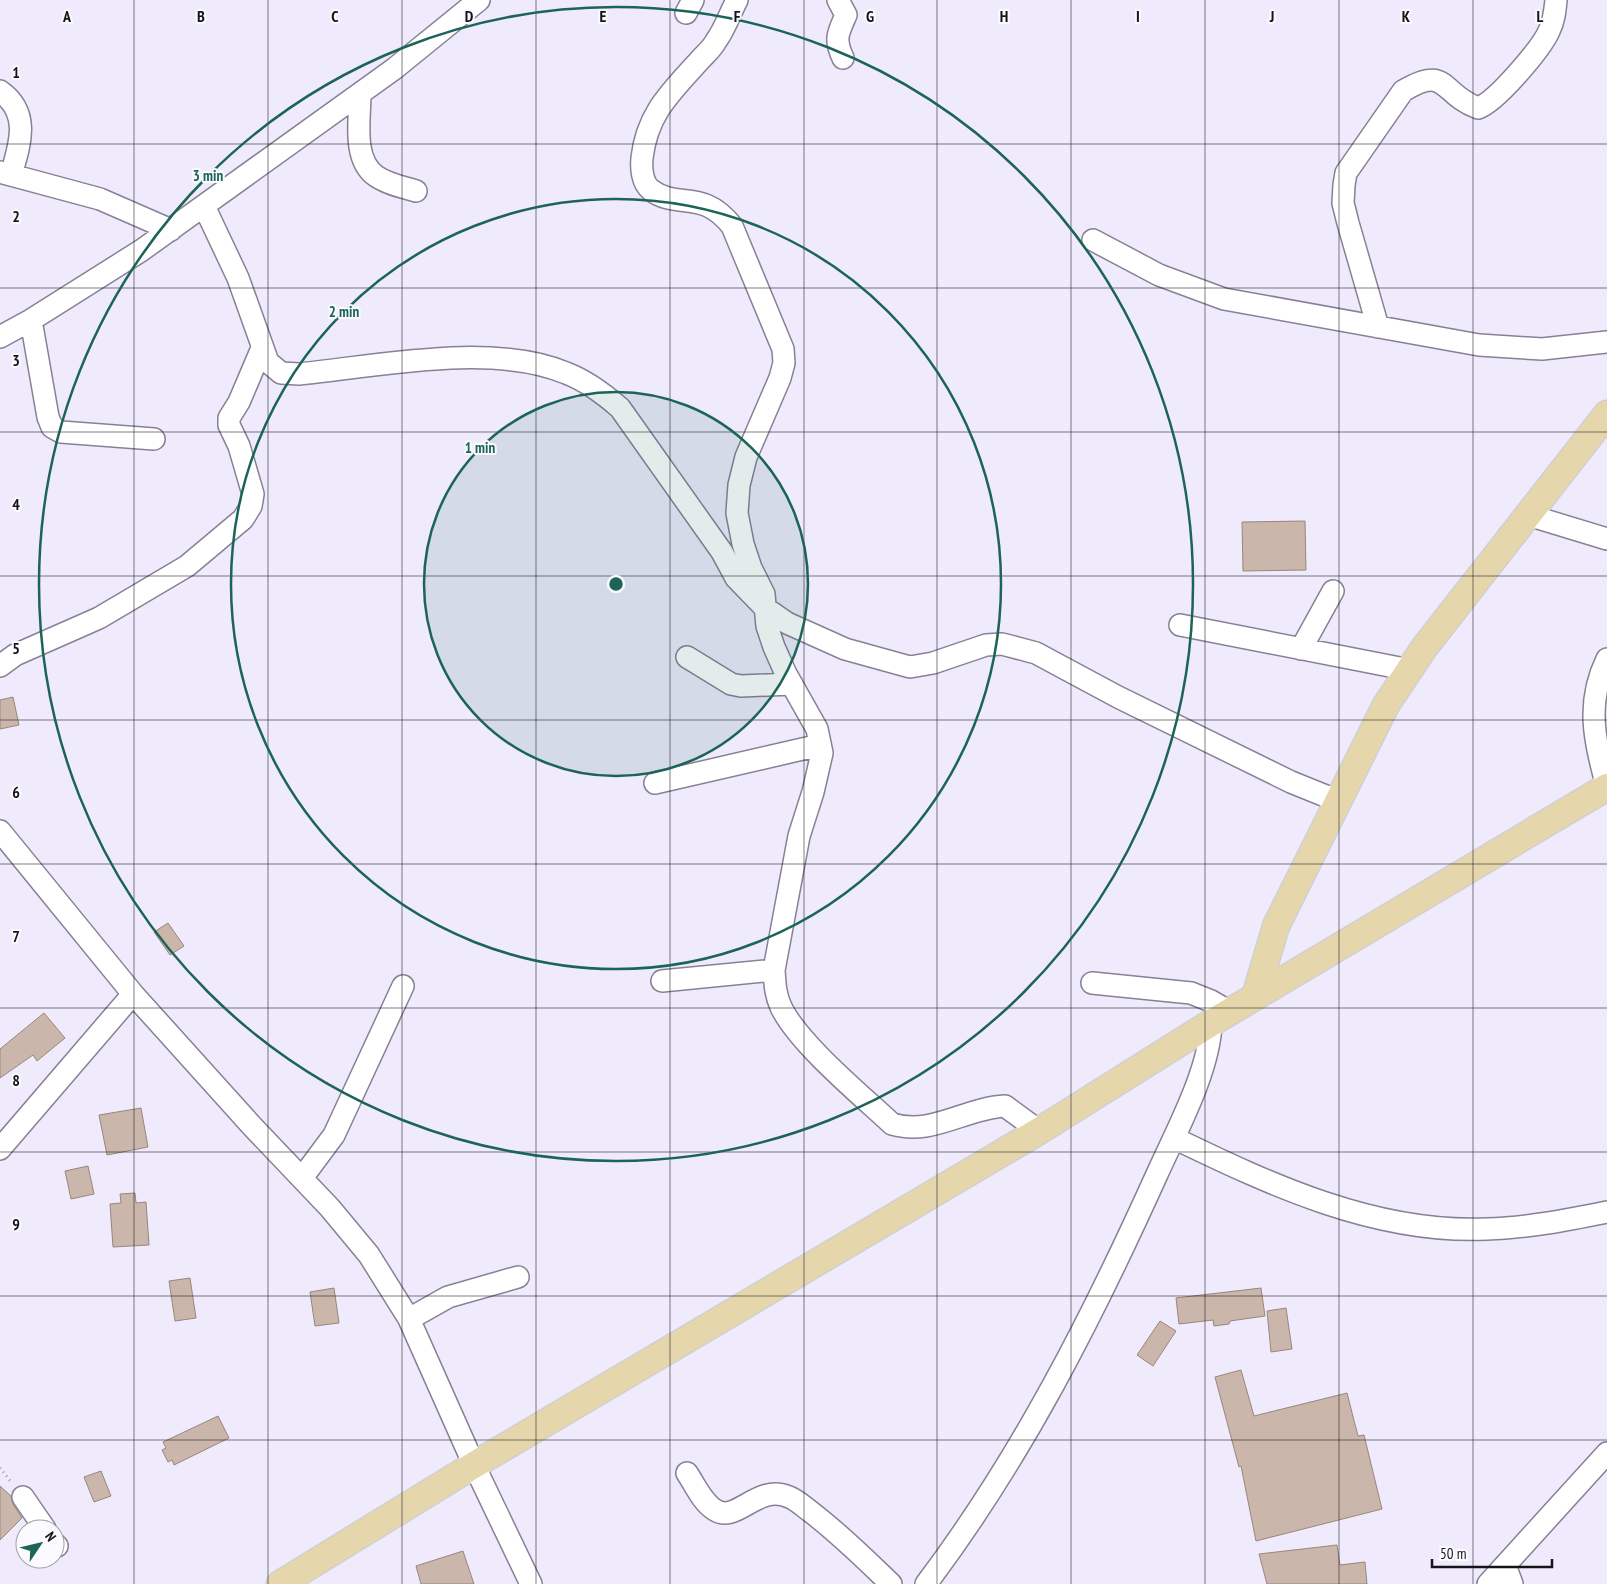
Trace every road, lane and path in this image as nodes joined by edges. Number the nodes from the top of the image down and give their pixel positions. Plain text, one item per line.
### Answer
1 (479, 0) edge
2 (737, 0) edge
3 (838, 0) edge
4 (1556, 0) edge
5 (843, 58) dead end
6 (0, 91) edge
7 (360, 94) junction
8 (6, 174) edge
9 (416, 192) dead end
10 (204, 206) junction
11 (171, 230) junction
12 (1093, 240) dead end
13 (31, 320) junction
14 (1378, 327) junction
15 (0, 337) edge
16 (1607, 342) edge
17 (262, 348) junction
18 (1607, 414) edge
19 (154, 439) dead end
20 (1528, 515) junction
21 (1607, 539) edge
22 (1333, 590) dead end
23 (764, 607) junction
24 (1180, 625) dead end
25 (1301, 649) junction
26 (687, 657) dead end
27 (1607, 659) edge
28 (0, 666) edge
29 (1410, 670) junction
30 (792, 684) junction
31 (820, 745) junction
32 (655, 783) dead end
33 (1607, 787) edge
34 (1338, 802) junction
35 (0, 831) edge
36 (774, 970) junction
37 (662, 981) dead end
38 (1092, 983) dead end
39 (403, 986) dead end
40 (133, 994) junction
41 (1255, 997) junction
42 (1220, 1018) junction
43 (1039, 1131) junction
44 (1174, 1138) junction
45 (0, 1149) edge
46 (302, 1178) junction
47 (1607, 1212) edge
48 (518, 1277) dead end
49 (409, 1320) junction
50 (1607, 1453) edge
51 (474, 1465) junction
52 (687, 1473) dead end
53 (23, 1498) dead end
54 (38, 1519) edge
55 (1508, 1574) edge
56 (280, 1584) edge
57 (531, 1584) edge
58 (891, 1584) edge
59 (926, 1584) edge
60 (1488, 1584) edge

1 - 7 street
2 - 23 street
3 - 5 street
4 - 14 street
6 - 8 street
7 - 9 street
7 - 10 street
8 - 11 street
10 - 11 street
10 - 17 street
11 - 13 street
12 - 14 street
13 - 15 street
13 - 19 street
14 - 16 street
17 - 23 street
17 - 28 street
18 - 20 main road
20 - 21 street
20 - 29 main road
22 - 25 street
23 - 30 street
23 - 34 street
24 - 25 street
25 - 29 street
26 - 30 street
27 - 33 street
29 - 34 main road
30 - 31 street
31 - 32 street
31 - 36 street
33 - 41 main road
34 - 41 main road
35 - 40 street
36 - 37 street
36 - 43 street
38 - 42 street
39 - 46 street
40 - 45 street
40 - 46 street
41 - 42 main road
42 - 43 main road
42 - 44 street
43 - 51 main road
44 - 47 street
44 - 59 street
46 - 49 street
48 - 49 street
49 - 51 street
50 - 55 street
51 - 56 main road
51 - 57 street
52 - 58 street
53 - 54 street
55 - 60 street

